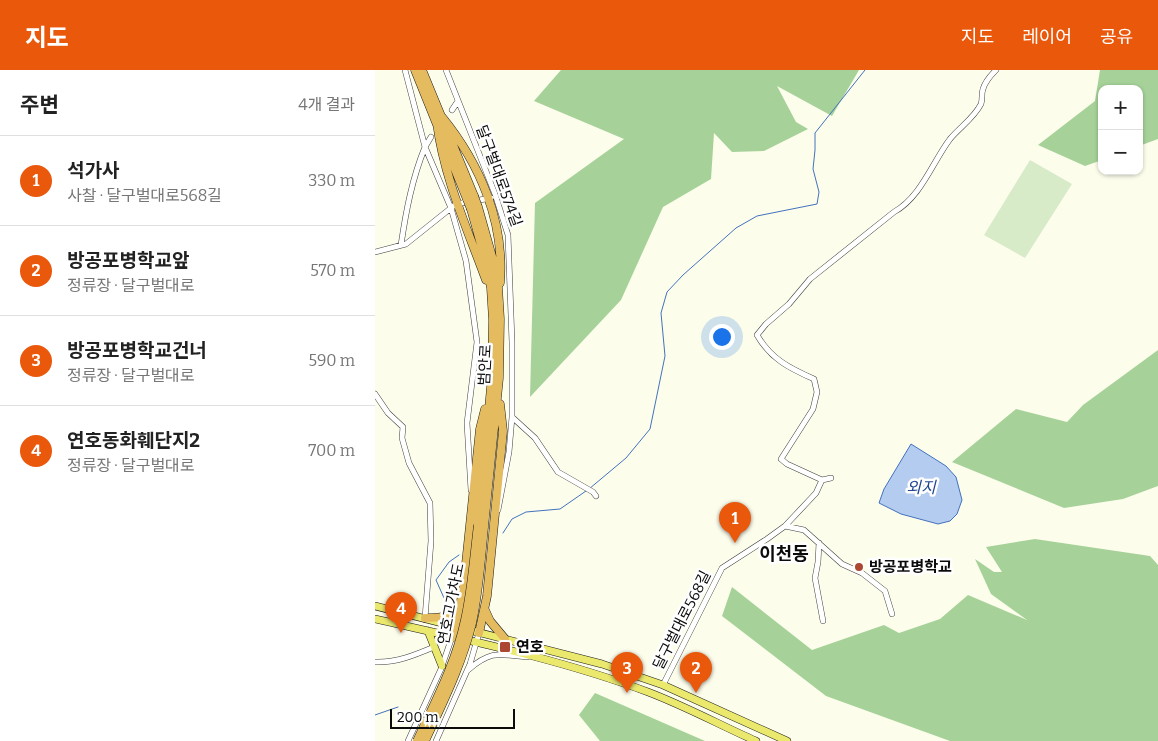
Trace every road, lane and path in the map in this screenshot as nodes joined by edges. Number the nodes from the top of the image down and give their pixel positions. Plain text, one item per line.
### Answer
1 (405, 70) edge
2 (415, 70) edge
3 (422, 70) edge
4 (446, 70) edge
5 (996, 70) edge
6 (458, 101) junction
7 (452, 110) dead end
8 (439, 120) junction
9 (431, 136) dead end
10 (425, 147) junction
11 (493, 197) junction
12 (454, 206) junction
13 (401, 245) junction
14 (375, 252) edge
15 (496, 298) junction
16 (495, 386) junction
17 (375, 394) edge
18 (512, 417) junction
19 (831, 478) dead end
20 (823, 480) junction
21 (594, 494) dead end
22 (472, 504) junction
23 (481, 526) junction
24 (785, 526) junction
25 (492, 542) junction
26 (819, 543) junction
27 (375, 606) edge
28 (460, 606) junction
29 (484, 609) junction
30 (892, 614) dead end
31 (425, 618) junction
32 (375, 619) edge
33 (823, 621) dead end
34 (456, 626) junction
35 (428, 631) junction
36 (479, 633) junction
37 (452, 637) junction
38 (505, 639) junction
39 (476, 643) junction
40 (434, 647) junction
41 (542, 659) junction
42 (375, 662) edge
43 (441, 669) junction
44 (466, 672) junction
45 (463, 679) junction
46 (434, 684) junction
47 (663, 684) junction
48 (451, 708) junction
49 (437, 738) edge
50 (408, 741) edge
51 (417, 741) edge
52 (425, 741) edge
53 (756, 741) edge
54 (787, 741) edge

1 - 10 street
2 - 8 highway
3 - 8 highway
4 - 6 street, 달구벌대로574길
5 - 20 street
6 - 7 street
6 - 11 street, 달구벌대로574길
8 - 11 highway
8 - 12 highway
8 - 15 highway, 범안로, bridge
9 - 10 street
10 - 12 street
10 - 13 street
11 - 12 street
11 - 15 highway
11 - 18 street, 달구벌대로574길
12 - 13 street
12 - 15 highway
12 - 22 street
13 - 14 street
15 - 16 highway, 범안로
16 - 22 highway
16 - 23 highway, 범안로
16 - 25 highway
17 - 31 street
18 - 21 street
18 - 25 street, 달구벌대로574길
19 - 20 street
20 - 24 street, 달구벌대로568길
22 - 28 highway
23 - 51 highway, 연호고가차도, bridge
23 - 52 highway, 연호고가차도, bridge
24 - 26 street
24 - 47 street, 달구벌대로568길
25 - 29 highway
26 - 30 street
26 - 33 street
27 - 31 main road
28 - 31 highway
28 - 34 highway
29 - 36 highway
29 - 38 highway
31 - 34 main road
32 - 35 main road
34 - 36 main road
34 - 37 highway
35 - 37 main road
35 - 40 main road
36 - 38 main road
36 - 39 street
37 - 39 main road
37 - 43 street
38 - 47 main road
39 - 41 main road
39 - 44 street
40 - 42 street
40 - 43 main road
41 - 44 street
41 - 53 main road
43 - 45 street
43 - 46 street
44 - 45 street
45 - 48 street
46 - 48 street
46 - 50 street
47 - 54 main road
48 - 49 street

